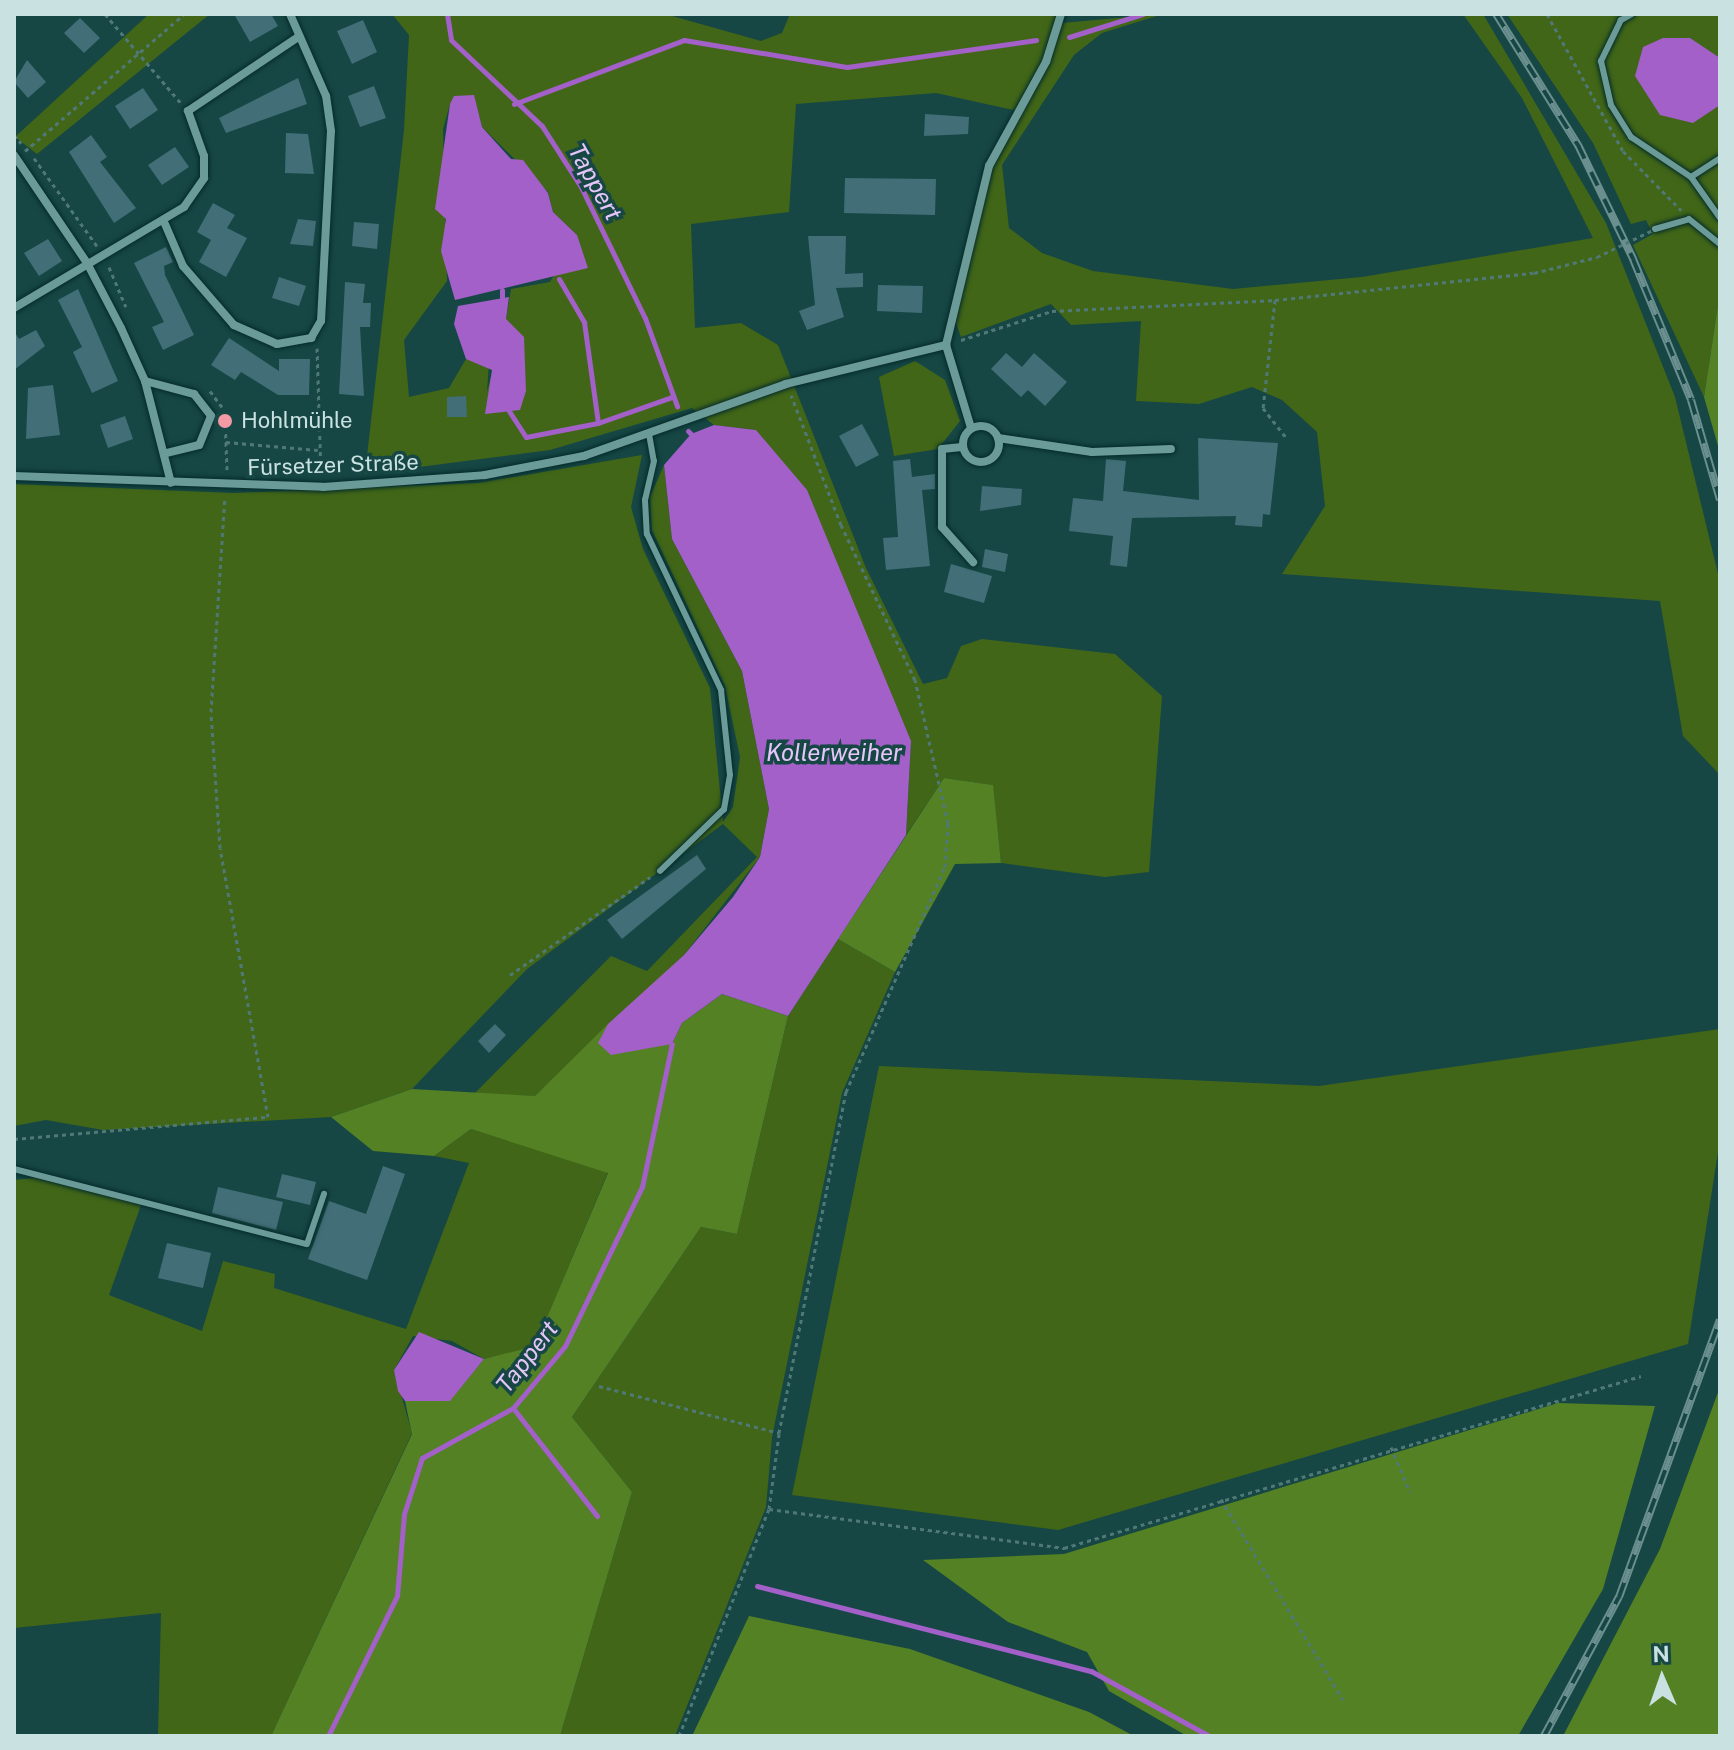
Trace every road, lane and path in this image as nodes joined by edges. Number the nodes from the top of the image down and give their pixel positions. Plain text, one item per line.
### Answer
1 (105, 14) edge
2 (184, 14) edge
3 (290, 14) edge
4 (1061, 14) edge
5 (1632, 14) edge
6 (298, 37) junction
7 (136, 51) junction
8 (188, 111) junction
9 (14, 135) edge
10 (28, 150) junction
11 (15, 155) edge
12 (1720, 158) edge
13 (1691, 177) junction
14 (1720, 218) edge
15 (165, 224) junction
16 (1655, 229) joint
17 (1720, 244) edge
18 (103, 253) junction
19 (87, 263) junction
20 (1275, 300) junction
21 (14, 308) edge
22 (131, 318) dead end
23 (311, 338) junction
24 (946, 345) junction
25 (145, 381) junction
26 (786, 384) junction
27 (203, 385) dead end
28 (971, 428) junction
29 (649, 434) junction
30 (998, 438) junction
31 (1287, 439) dead end
32 (226, 442) junction
33 (962, 447) junction
34 (1171, 449) dead end
35 (318, 450) junction
36 (166, 453) junction
37 (14, 476) edge
38 (171, 483) junction
39 (227, 485) junction
40 (323, 487) junction
41 (973, 562) dead end
42 (660, 871) joint
43 (510, 975) dead end
44 (14, 1139) edge
45 (14, 1169) edge
46 (324, 1194) dead end
47 (1641, 1376) dead end
48 (599, 1386) dead end
49 (779, 1433) junction
50 (1391, 1447) junction
51 (1410, 1492) dead end
52 (1221, 1499) junction
53 (769, 1509) junction
54 (1343, 1700) dead end
55 (679, 1736) edge

1 - 7 path
2 - 7 path
3 - 6 street
4 - 24 street
5 - 13 lane
6 - 8 street
6 - 23 street
7 - 8 path
7 - 10 path
8 - 15 street
9 - 10 path
10 - 11 path
10 - 18 path
11 - 19 street
12 - 13 lane
13 - 14 lane
15 - 18 street
15 - 23 street
16 - 17 lane
16 - 20 path, bridge
18 - 19 street
18 - 22 path
19 - 21 street
19 - 25 street
20 - 24 path
20 - 31 path
23 - 35 path
24 - 26 street, Fürsetzer Straße
24 - 28 street
25 - 36 street
25 - 36 street
26 - 29 street, Fürsetzer Straße
26 - 49 path
27 - 32 path
28 - 30 street
28 - 33 street
29 - 40 street, Fürsetzer Straße
29 - 42 lane
30 - 33 street
30 - 34 street
32 - 35 path
32 - 39 path
33 - 41 street
35 - 40 path
36 - 38 street
37 - 38 street, Fürsetzer Straße
38 - 39 street, Fürsetzer Straße
39 - 40 street, Fürsetzer Straße
39 - 44 path
42 - 43 path
45 - 46 lane
47 - 50 path
48 - 49 path
49 - 53 path
50 - 51 path
50 - 52 path
52 - 53 path
52 - 54 path
53 - 55 path

